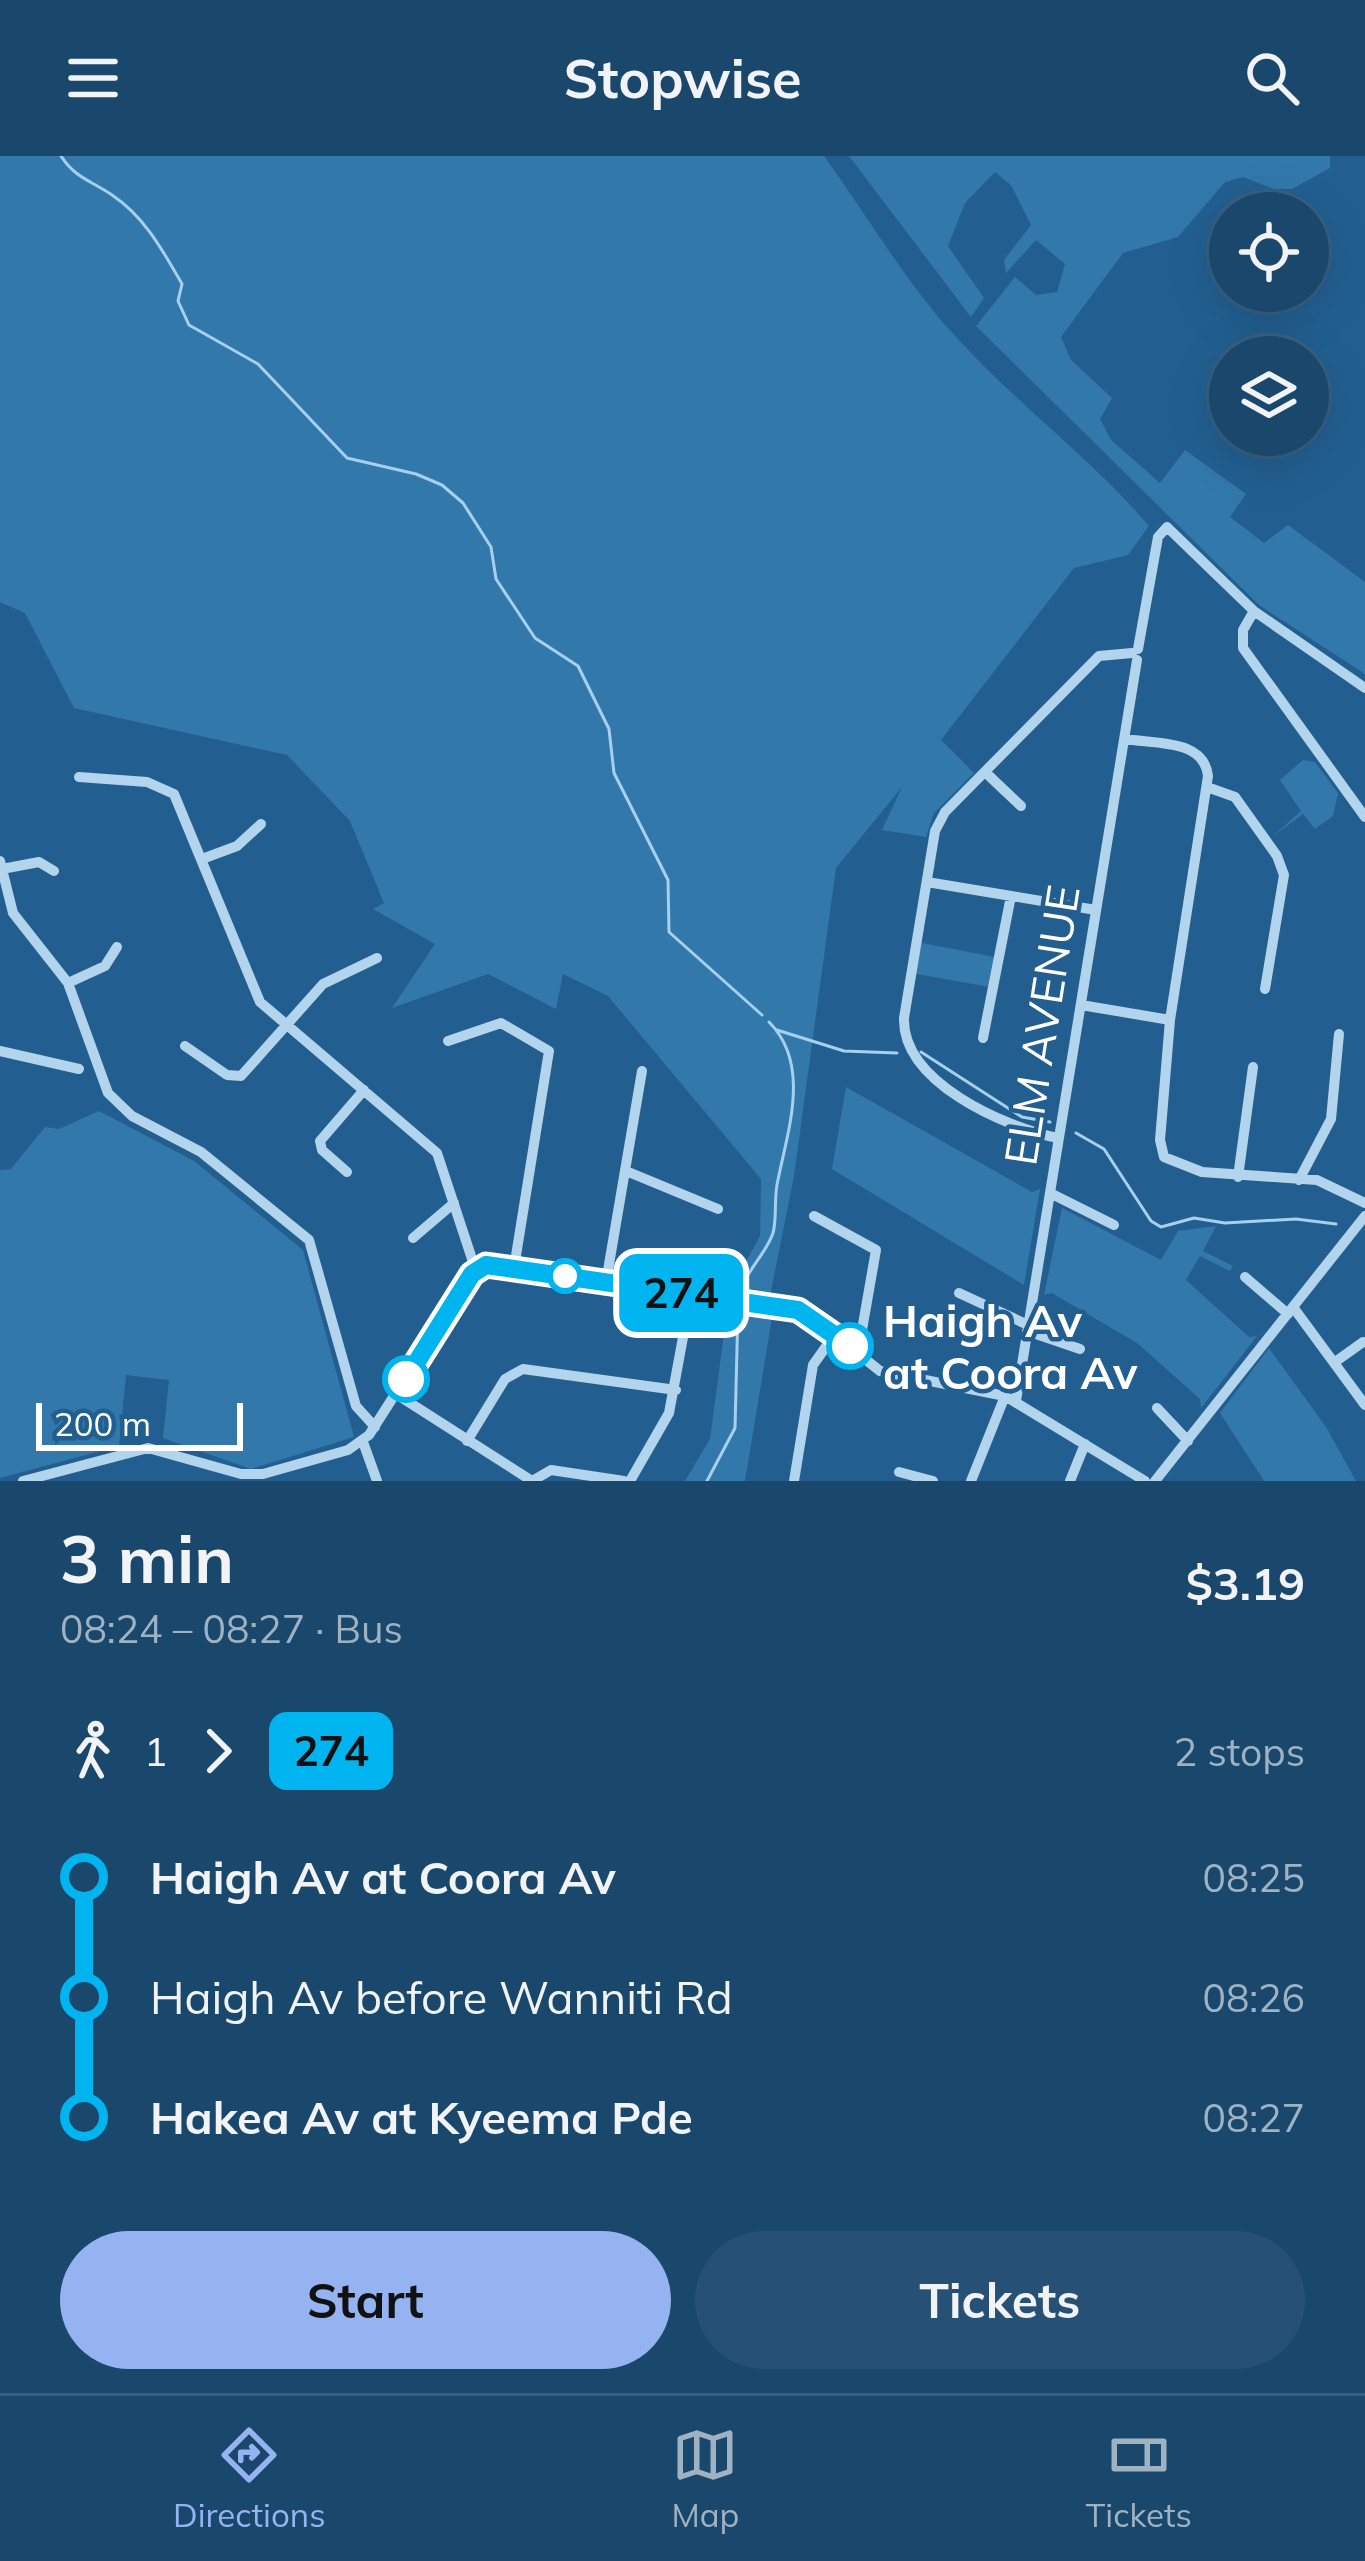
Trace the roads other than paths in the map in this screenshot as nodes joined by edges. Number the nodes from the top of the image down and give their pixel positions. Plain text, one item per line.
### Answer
1 (1254, 611) junction
2 (1136, 654) junction
3 (1365, 688) edge
4 (1125, 739) junction
5 (985, 772) junction
6 (79, 777) dead end
7 (1208, 787) junction
8 (1021, 806) dead end
9 (1365, 818) edge
10 (261, 824) dead end
11 (202, 860) junction
12 (1, 865) edge
13 (54, 871) dead end
14 (927, 882) junction
15 (1011, 896) junction
16 (1096, 910) junction
17 (117, 947) dead end
18 (377, 958) dead end
19 (68, 983) junction
20 (1265, 989) dead end
21 (1081, 1005) junction
22 (1170, 1020) junction
23 (288, 1027) junction
24 (1339, 1034) dead end
25 (983, 1038) dead end
26 (448, 1041) dead end
27 (185, 1046) dead end
28 (0, 1051) edge
29 (1253, 1067) dead end
30 (80, 1069) dead end
31 (642, 1071) dead end
32 (364, 1090) junction
33 (1058, 1138) junction
34 (626, 1171) junction
35 (347, 1172) dead end
36 (1238, 1177) junction
37 (1299, 1180) junction
38 (1050, 1193) junction
39 (454, 1203) junction
40 (1365, 1203) edge
41 (718, 1209) dead end
42 (814, 1216) dead end
43 (1365, 1216) edge
44 (1114, 1225) dead end
45 (1354, 1231) junction
46 (413, 1238) dead end
47 (1365, 1240) edge
48 (481, 1268) junction
49 (514, 1268) junction
50 (1245, 1277) dead end
51 (606, 1282) junction
52 (959, 1293) dead end
53 (691, 1294) junction
54 (1291, 1311) junction
55 (1027, 1328) junction
56 (836, 1334) junction
57 (1363, 1342) edge
58 (850, 1346) junction
59 (1080, 1349) dead end
60 (1335, 1362) junction
61 (676, 1390) junction
62 (396, 1394) junction
63 (1011, 1399) junction
64 (1365, 1406) edge
65 (1157, 1408) dead end
66 (375, 1427) junction
67 (466, 1441) junction
68 (1188, 1441) junction
69 (363, 1442) junction
70 (1085, 1444) junction
71 (899, 1472) dead end
72 (264, 1478) edge
73 (23, 1481) edge
74 (377, 1481) edge
75 (532, 1481) edge
76 (627, 1481) edge
77 (794, 1481) edge
78 (933, 1481) edge
79 (971, 1481) edge
80 (1070, 1481) edge
81 (1145, 1481) edge
82 (1155, 1481) edge

1 - 2 street, ELM AVENUE
1 - 3 street
1 - 9 street
2 - 4 street, ELM AVENUE
2 - 5 street
4 - 7 street
4 - 16 street, ELM AVENUE
5 - 8 street
5 - 14 street
6 - 11 street
7 - 20 street
7 - 22 street
10 - 11 street
11 - 23 street
12 - 13 street
12 - 19 street
14 - 15 street
14 - 33 street
15 - 16 street
15 - 25 street
16 - 21 street, ELM AVENUE
17 - 19 street
18 - 23 street
19 - 66 street
21 - 22 street
21 - 33 street, ELM AVENUE
22 - 36 street
23 - 27 street
23 - 32 street
24 - 37 street
26 - 49 street
28 - 30 street
29 - 36 street
31 - 34 street
32 - 35 street
32 - 39 street
33 - 38 street, ELM AVENUE
34 - 41 street
34 - 51 street
36 - 37 street
37 - 40 street
38 - 44 street
38 - 55 street, ELM AVENUE
39 - 46 street
39 - 48 street
42 - 58 street
43 - 45 street
45 - 47 street
45 - 54 street
48 - 49 street
48 - 62 street
49 - 51 street
50 - 54 street
51 - 53 street
52 - 55 street
53 - 56 street
53 - 61 street
54 - 60 street
54 - 68 street
55 - 59 street
55 - 63 street, ELM AVENUE
56 - 58 street
56 - 77 street
57 - 60 street
58 - 63 street
60 - 64 street
61 - 67 street
61 - 76 street
62 - 66 street
62 - 67 street
63 - 70 street
63 - 79 street, ELM AVENUE
65 - 68 street
66 - 69 street
67 - 75 street
68 - 82 street
69 - 72 street
69 - 74 street
70 - 80 street
70 - 81 street
71 - 78 street
72 - 73 street
75 - 76 street

